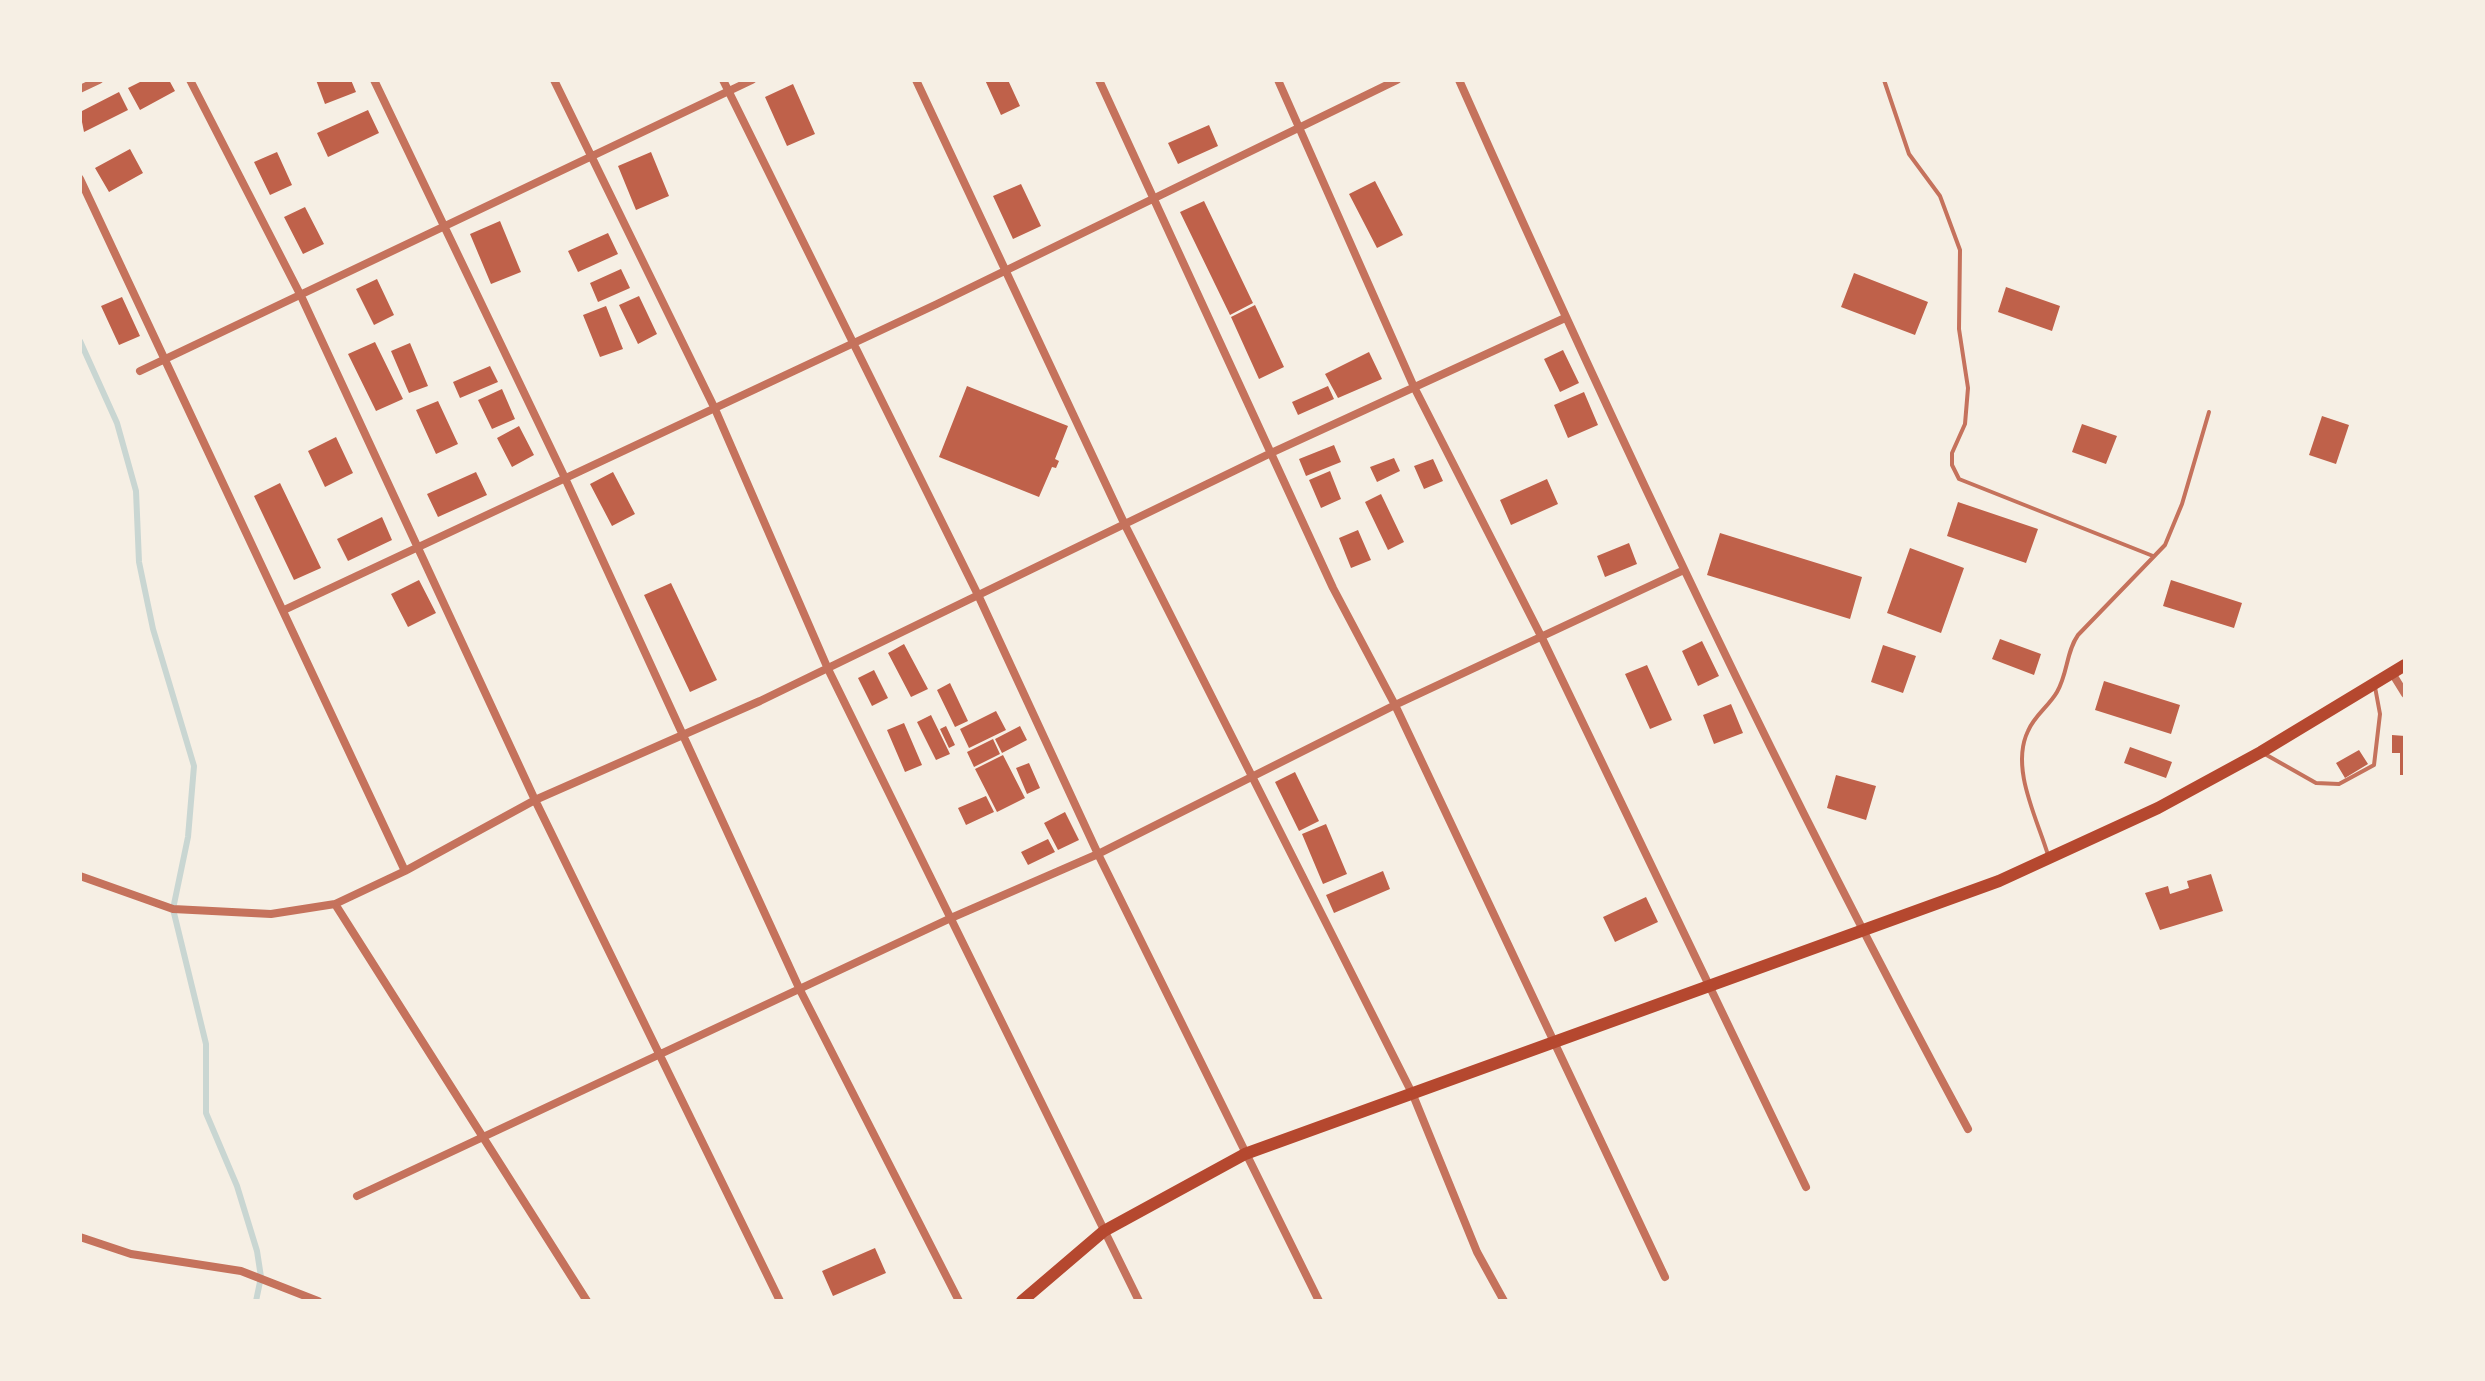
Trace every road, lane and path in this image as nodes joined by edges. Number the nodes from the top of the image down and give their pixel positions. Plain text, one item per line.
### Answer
1 (99, 80) edge
2 (190, 80) edge
3 (374, 80) edge
4 (554, 80) edge
5 (723, 80) edge
6 (752, 80) edge
7 (916, 80) edge
8 (1099, 80) edge
9 (1278, 80) edge
10 (1397, 80) edge
11 (1459, 80) edge
12 (1884, 80) edge
13 (80, 89) edge
14 (729, 91) junction
15 (1300, 126) junction
16 (591, 157) junction
17 (80, 179) edge
18 (1154, 197) junction
19 (443, 227) junction
20 (1004, 268) junction
21 (301, 296) junction
22 (1565, 318) junction
23 (853, 342) junction
24 (165, 360) junction
25 (140, 371) dead end
26 (1414, 387) junction
27 (715, 409) junction
28 (2209, 412) dead end
29 (1271, 453) junction
30 (564, 476) junction
31 (1125, 525) junction
32 (420, 545) junction
33 (2153, 556) junction
34 (1684, 570) junction
35 (979, 597) junction
36 (284, 610) junction
37 (1542, 638) junction
38 (2405, 665) edge
39 (828, 669) junction
40 (2392, 673) junction
41 (2374, 683) junction
42 (2405, 694) edge
43 (1395, 705) junction
44 (682, 736) junction
45 (2261, 752) junction
46 (1251, 777) junction
47 (535, 800) junction
48 (1098, 854) junction
49 (2049, 858) junction
50 (405, 871) junction
51 (80, 876) edge
52 (335, 904) junction
53 (951, 918) junction
54 (1861, 931) junction
55 (1712, 986) junction
56 (800, 990) junction
57 (1556, 1043) junction
58 (661, 1053) junction
59 (1413, 1095) junction
60 (1968, 1129) dead end
61 (481, 1138) junction
62 (1245, 1154) junction
63 (1806, 1187) dead end
64 (357, 1196) dead end
65 (1104, 1231) junction
66 (80, 1237) edge
67 (1665, 1277) dead end
68 (318, 1301) edge
69 (587, 1301) edge
70 (780, 1301) edge
71 (959, 1301) edge
72 (1022, 1301) edge
73 (1139, 1301) edge
74 (1319, 1301) edge
75 (1504, 1301) edge

1 - 13 street
2 - 21 street
3 - 19 street
4 - 16 street
5 - 14 street
6 - 14 street
7 - 20 street
8 - 18 street
9 - 15 street
10 - 15 street
11 - 22 street
12 - 33 lane
14 - 16 street
14 - 23 street
15 - 18 street
15 - 26 street
16 - 19 street
16 - 27 street
17 - 24 street
18 - 20 street
18 - 29 street
19 - 21 street
19 - 30 street
20 - 23 street
20 - 31 street
21 - 24 street
21 - 32 street
22 - 26 street
22 - 34 street
23 - 27 street
23 - 35 street
24 - 25 street
24 - 36 street
26 - 29 street
26 - 37 street
27 - 30 street
27 - 39 street
28 - 33 lane
29 - 31 street
29 - 43 street
30 - 32 street
30 - 44 street
31 - 35 street
31 - 46 street
32 - 36 street
32 - 47 street
33 - 49 lane
34 - 37 street
34 - 54 street
35 - 39 street
35 - 48 street
36 - 50 street
37 - 43 street
37 - 55 street
38 - 40 main road
39 - 44 street
39 - 53 street
40 - 41 main road
40 - 42 street
41 - 45 main road
41 - 45 lane
43 - 46 street
43 - 57 street
44 - 47 street
44 - 56 street
45 - 49 main road
46 - 48 street
46 - 59 street
47 - 50 street
47 - 58 street
48 - 53 street
48 - 62 street
49 - 54 main road
50 - 52 street
51 - 52 street
52 - 61 street
53 - 56 street
53 - 65 street
54 - 55 main road
54 - 60 street
55 - 57 main road
55 - 63 street
56 - 58 street
56 - 71 street
57 - 59 main road
57 - 67 street
58 - 61 street
58 - 70 street
59 - 62 main road
59 - 75 street
61 - 64 street
61 - 69 street
62 - 65 main road
62 - 74 street
65 - 72 main road
65 - 73 street
66 - 68 street

